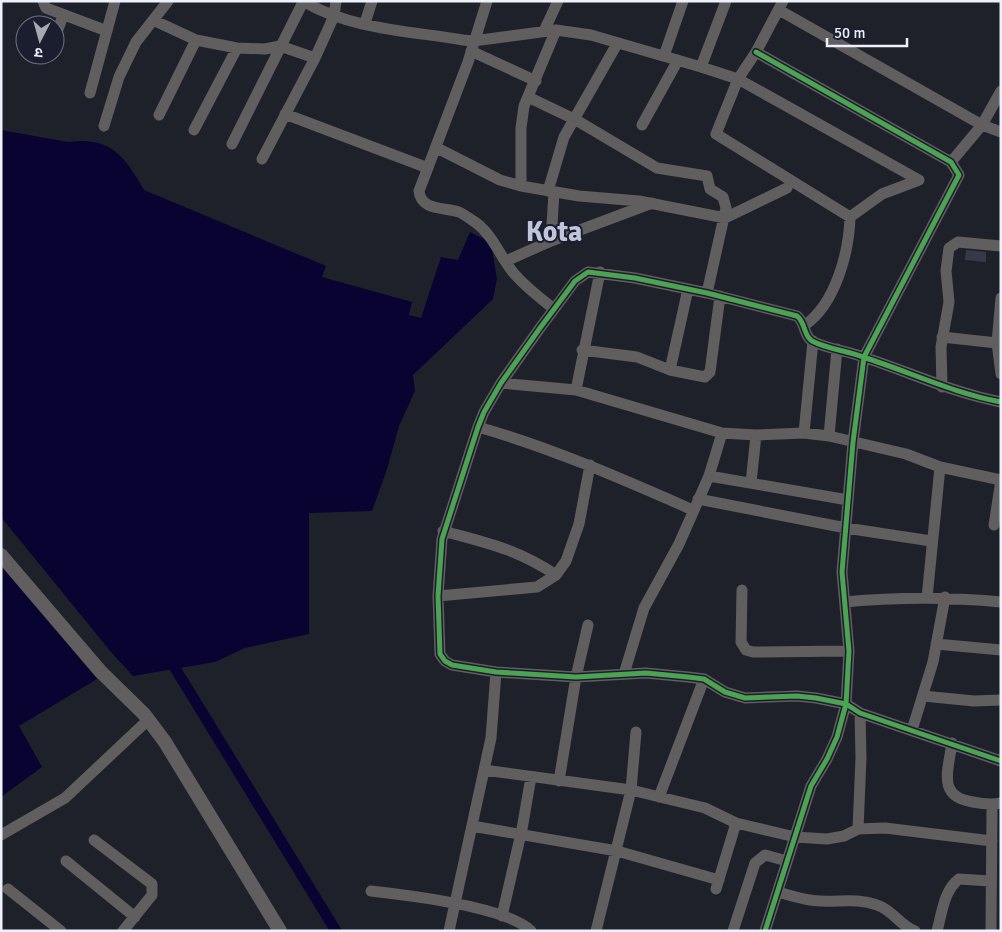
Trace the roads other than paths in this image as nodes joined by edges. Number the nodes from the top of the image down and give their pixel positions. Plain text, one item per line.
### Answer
1 (43, 1) edge
2 (115, 1) edge
3 (168, 1) edge
4 (303, 1) edge
5 (336, 1) edge
6 (372, 1) edge
7 (486, 1) edge
8 (558, 1) edge
9 (683, 1) edge
10 (726, 1) edge
11 (781, 6) edge
12 (61, 15) edge
13 (334, 16) junction
14 (65, 17) edge
15 (153, 20) junction
16 (365, 23) junction
17 (556, 30) junction
18 (106, 31) junction
19 (544, 31) junction
20 (196, 40) junction
21 (616, 44) junction
22 (280, 46) junction
23 (472, 46) junction
24 (237, 48) junction
25 (756, 52) junction
26 (664, 56) junction
27 (315, 58) junction
28 (678, 60) junction
29 (700, 67) junction
30 (738, 79) junction
31 (536, 81) junction
32 (1001, 92) edge
33 (90, 93) dead end
34 (528, 97) junction
35 (285, 114) junction
36 (159, 115) dead end
37 (576, 120) junction
38 (982, 124) junction
39 (642, 125) dead end
40 (104, 126) dead end
41 (194, 130) dead end
42 (1001, 132) edge
43 (232, 144) dead end
44 (437, 148) junction
45 (262, 159) dead end
46 (951, 162) junction
47 (428, 168) junction
48 (521, 186) junction
49 (787, 188) dead end
50 (551, 192) junction
51 (652, 203) junction
52 (850, 217) junction
53 (725, 218) junction
54 (550, 241) junction
55 (1001, 246) edge
56 (506, 261) junction
57 (600, 272) junction
58 (688, 289) junction
59 (707, 293) junction
60 (720, 296) junction
61 (1001, 298) edge
62 (554, 309) junction
63 (805, 325) junction
64 (942, 337) junction
65 (813, 341) junction
66 (997, 343) junction
67 (837, 348) junction
68 (582, 350) junction
69 (864, 357) junction
70 (670, 370) junction
71 (1001, 374) edge
72 (501, 383) junction
73 (942, 387) junction
74 (576, 390) junction
75 (1001, 402) edge
76 (478, 427) junction
77 (722, 433) junction
78 (804, 433) junction
79 (756, 435) junction
80 (829, 436) junction
81 (853, 442) junction
82 (590, 465) junction
83 (940, 467) junction
84 (709, 476) junction
85 (1001, 480) edge
86 (751, 483) junction
87 (848, 500) junction
88 (695, 504) junction
89 (994, 525) dead end
90 (846, 528) junction
91 (443, 531) junction
92 (931, 541) junction
93 (1, 555) edge
94 (556, 575) junction
95 (742, 590) dead end
96 (438, 596) junction
97 (945, 597) junction
98 (926, 598) junction
99 (845, 602) junction
100 (1001, 602) edge
101 (588, 625) dead end
102 (936, 644) junction
103 (1001, 650) edge
104 (848, 651) junction
105 (496, 672) junction
106 (624, 674) junction
107 (576, 678) junction
108 (704, 679) junction
109 (923, 696) junction
110 (1001, 700) edge
111 (846, 704) junction
112 (860, 713) junction
113 (148, 720) junction
114 (912, 730) junction
115 (636, 732) dead end
116 (952, 743) junction
117 (1001, 762) edge
118 (484, 770) junction
119 (531, 777) junction
120 (560, 781) junction
121 (632, 790) junction
122 (659, 797) junction
123 (996, 804) edge
124 (736, 823) junction
125 (472, 826) junction
126 (858, 829) junction
127 (521, 833) junction
128 (1, 835) edge
129 (795, 837) junction
130 (94, 840) dead end
131 (992, 841) junction
132 (617, 851) junction
133 (996, 857) edge
134 (66, 861) dead end
135 (787, 861) junction
136 (990, 881) junction
137 (8, 889) dead end
138 (371, 891) dead end
139 (778, 892) junction
140 (456, 904) junction
141 (996, 904) edge
142 (135, 916) junction
143 (502, 916) junction
144 (277, 930) edge
145 (61, 931) edge
146 (122, 931) edge
147 (450, 931) edge
148 (531, 931) edge
149 (596, 931) edge
150 (733, 931) edge
151 (765, 931) edge
152 (915, 931) edge
153 (937, 931) edge
154 (991, 931) edge

1 - 12 street
2 - 18 street
3 - 15 street
4 - 13 street
4 - 22 street
5 - 13 street
6 - 16 street
7 - 23 street
8 - 19 street
9 - 26 street
10 - 29 street
11 - 25 street
11 - 38 street
13 - 16 street
13 - 27 street
14 - 18 street
15 - 20 street
15 - 40 street
16 - 23 street
17 - 19 street
17 - 21 street
17 - 31 street
18 - 33 street
19 - 23 street
20 - 24 street
20 - 36 street
21 - 26 street
21 - 37 street
22 - 24 street
22 - 27 street
22 - 43 street
23 - 31 street
23 - 44 street
24 - 41 street
25 - 30 street
25 - 46 street
26 - 28 street
27 - 35 street
28 - 29 street
28 - 39 street
29 - 30 street
30 - 52 street
30 - 52 street
31 - 34 street
32 - 38 street
34 - 37 street
34 - 48 street
35 - 45 street
35 - 47 street
37 - 50 street
37 - 53 street
38 - 42 street
38 - 46 street
44 - 47 street
44 - 48 street
46 - 69 street
47 - 56 street
48 - 50 street
49 - 53 street
50 - 51 street
50 - 54 street
51 - 53 street
51 - 54 street
52 - 63 street
53 - 59 street
54 - 56 street
55 - 64 street
56 - 62 street
57 - 58 street
57 - 62 street
57 - 68 street
58 - 59 street
58 - 70 street
59 - 60 street
60 - 63 street
60 - 70 street
61 - 66 street
62 - 72 street
63 - 65 street
64 - 66 street
64 - 73 street
65 - 67 street
65 - 78 street
66 - 71 street
67 - 69 street
67 - 80 street
68 - 70 street
68 - 74 street
69 - 73 street
69 - 81 street
72 - 74 street
72 - 76 street
73 - 75 street
74 - 77 street
76 - 82 street
76 - 91 street
77 - 79 street
77 - 84 street
78 - 79 street
78 - 80 street
79 - 86 street
80 - 81 street
81 - 83 street
81 - 87 street
82 - 88 street
82 - 94 street
83 - 85 street
83 - 92 street
84 - 86 street
84 - 88 street
85 - 89 street
86 - 87 street
87 - 90 street
88 - 90 street
88 - 106 street
90 - 92 street
90 - 99 street
91 - 94 street
91 - 96 street
92 - 98 street
93 - 113 street
94 - 96 street
95 - 104 street
96 - 105 street
97 - 98 street
97 - 100 street
97 - 102 street
98 - 99 street
99 - 104 street
101 - 107 street
102 - 103 street
102 - 109 street
104 - 111 street
105 - 107 street
105 - 118 street
106 - 107 street
106 - 108 street
107 - 120 street
108 - 111 street
108 - 122 street
109 - 110 street
109 - 114 street
111 - 112 street
111 - 129 street
112 - 114 street
112 - 126 street
113 - 128 street
113 - 144 street
114 - 116 street
115 - 121 street
116 - 117 street
116 - 123 street
118 - 119 street
118 - 125 street
119 - 120 street
119 - 127 street
120 - 121 street
121 - 122 street
121 - 132 street
122 - 124 street
123 - 131 street
124 - 129 street
124 - 132 street
125 - 127 street
125 - 140 street
126 - 129 street
126 - 131 street
127 - 132 street
127 - 143 street
129 - 135 street
130 - 142 street
131 - 133 street
132 - 149 street
133 - 136 street
134 - 142 street
135 - 139 street
135 - 150 street
136 - 141 street
136 - 153 street
137 - 145 street
138 - 140 street
139 - 151 street
139 - 152 street
140 - 143 street
140 - 147 street
141 - 154 street
142 - 146 street
143 - 148 street

